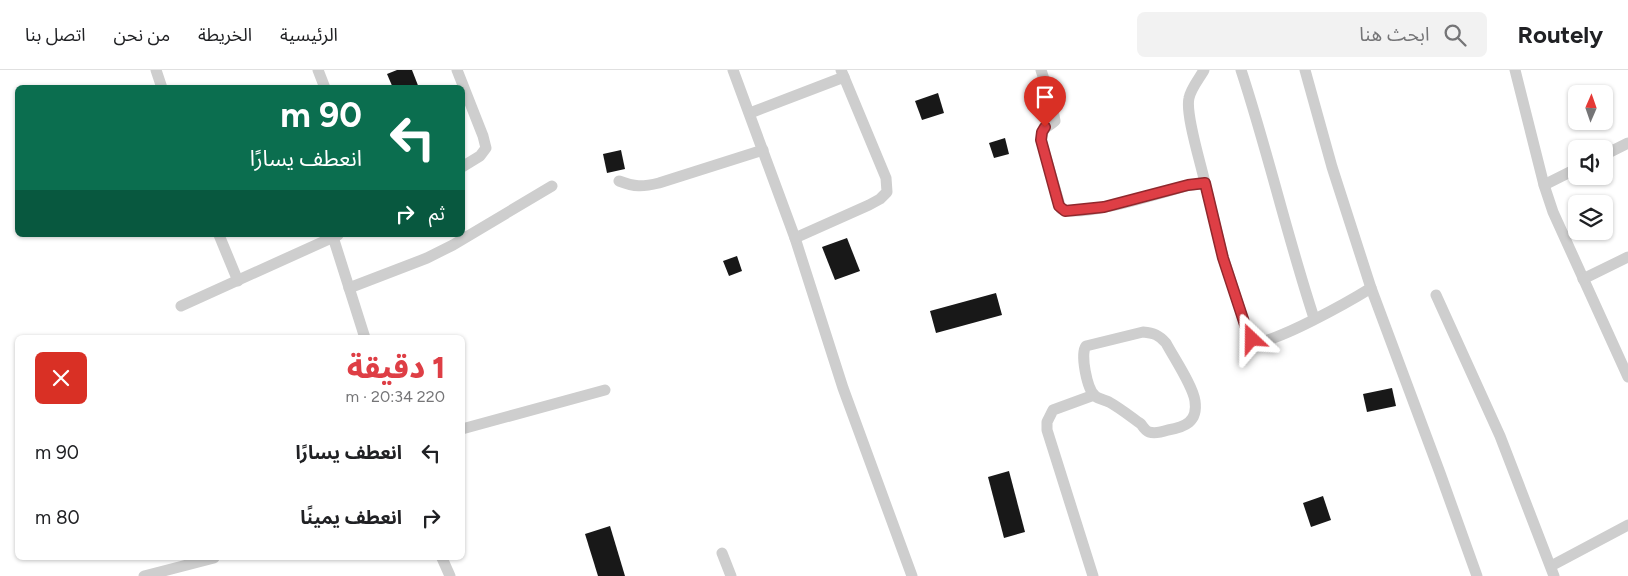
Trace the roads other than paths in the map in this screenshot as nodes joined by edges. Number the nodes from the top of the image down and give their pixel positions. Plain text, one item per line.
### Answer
1 (156, 70) edge
2 (318, 70) edge
3 (457, 70) edge
4 (734, 70) edge
5 (1041, 70) edge
6 (1204, 70) edge
7 (1241, 70) edge
8 (1304, 70) edge
9 (1515, 70) edge
10 (842, 74) edge
11 (161, 85) edge
12 (324, 85) edge
13 (463, 85) edge
14 (465, 90) edge
15 (750, 113) junction
16 (1628, 143) edge
17 (764, 150) junction
18 (1613, 150) edge
19 (465, 165) edge
20 (1568, 173) edge
21 (619, 181) dead end
22 (1205, 183) junction
23 (1544, 185) junction
24 (552, 186) dead end
25 (220, 237) edge
26 (333, 237) edge
27 (335, 237) edge
28 (795, 238) junction
29 (1628, 257) edge
30 (1583, 280) junction
31 (238, 281) junction
32 (350, 288) junction
33 (1371, 288) junction
34 (1436, 295) dead end
35 (181, 306) dead end
36 (1314, 318) junction
37 (364, 335) edge
38 (1628, 377) edge
39 (605, 390) dead end
40 (1094, 396) junction
41 (465, 428) edge
42 (1628, 525) edge
43 (722, 553) dead end
44 (206, 560) edge
45 (443, 560) edge
46 (1552, 571) edge
47 (144, 576) edge
48 (450, 576) edge
49 (731, 576) edge
50 (912, 576) edge
51 (1093, 576) edge
52 (1477, 576) edge

1 - 11 street
2 - 12 street
3 - 13 street
4 - 15 street
5 - 22 street
6 - 22 street
7 - 36 street
8 - 33 street
9 - 23 street
10 - 15 street
10 - 28 street
14 - 19 street
15 - 17 street
16 - 18 street
17 - 21 street
17 - 28 street
20 - 23 street
22 - 36 street
23 - 30 street
24 - 32 street
25 - 31 street
26 - 31 street
27 - 32 street
28 - 50 street
29 - 30 street
30 - 38 street
31 - 35 street
32 - 37 street
33 - 36 street
33 - 52 street
34 - 46 street
39 - 41 street
40 - 40 street
40 - 51 street
42 - 46 street
43 - 49 street
44 - 47 street
45 - 48 street

